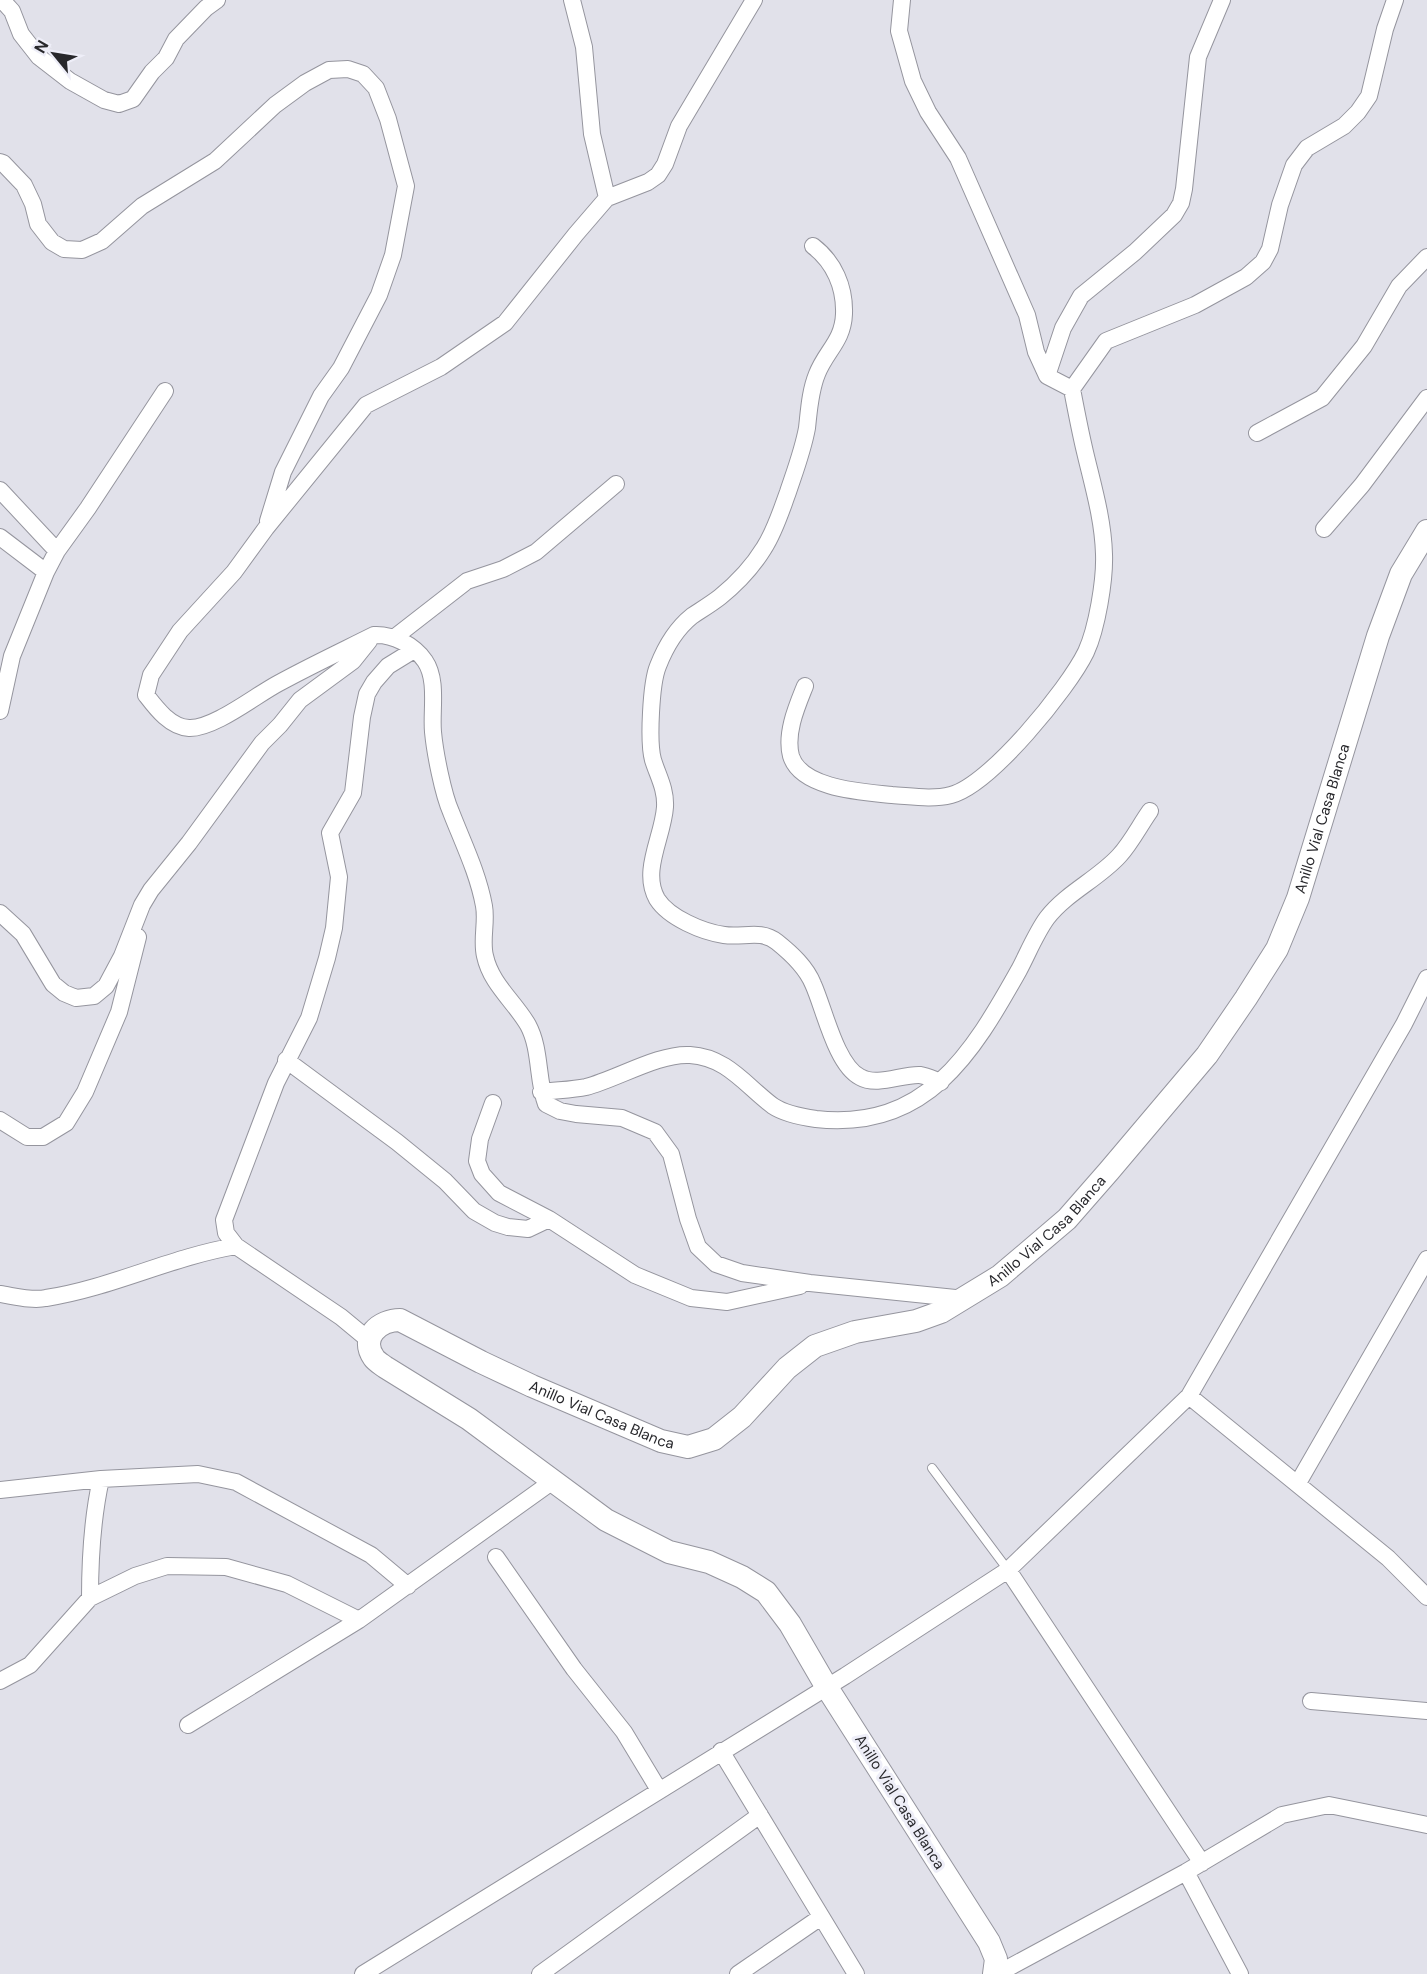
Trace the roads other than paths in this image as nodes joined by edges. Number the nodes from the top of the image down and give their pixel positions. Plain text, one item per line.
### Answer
1 (2, 0) edge
2 (217, 0) edge
3 (572, 0) edge
4 (754, 0) edge
5 (902, 0) edge
6 (1222, 0) edge
7 (1395, 0) edge
8 (0, 162) edge
9 (607, 198) junction
10 (813, 246) dead end
11 (1427, 257) edge
12 (1047, 376) junction
13 (1072, 390) junction
14 (165, 391) dead end
15 (1427, 398) edge
16 (1257, 433) dead end
17 (616, 484) dead end
18 (0, 490) edge
19 (266, 528) junction
20 (1324, 529) dead end
21 (0, 537) edge
22 (1425, 537) edge
23 (57, 551) junction
24 (46, 572) junction
25 (374, 635) junction
26 (395, 637) junction
27 (414, 650) junction
28 (805, 686) dead end
29 (0, 711) edge
30 (1150, 811) dead end
31 (0, 913) edge
32 (136, 921) junction
33 (1427, 978) edge
34 (286, 1060) junction
35 (941, 1082) junction
36 (541, 1092) junction
37 (493, 1103) dead end
38 (0, 1120) edge
39 (549, 1219) junction
40 (236, 1246) junction
41 (1427, 1259) edge
42 (810, 1283) junction
43 (0, 1294) edge
44 (965, 1299) junction
45 (370, 1341) junction
46 (1189, 1396) junction
47 (932, 1468) dead end
48 (101, 1479) junction
49 (553, 1480) junction
50 (1298, 1483) junction
51 (0, 1490) edge
52 (496, 1557) dead end
53 (1008, 1570) junction
54 (408, 1586) junction
55 (1427, 1597) edge
56 (90, 1598) junction
57 (359, 1620) junction
58 (0, 1682) edge
59 (826, 1686) junction
60 (1311, 1701) dead end
61 (1427, 1711) edge
62 (188, 1725) dead end
63 (721, 1751) junction
64 (659, 1790) junction
65 (760, 1815) junction
66 (1427, 1825) edge
67 (1202, 1863) junction
68 (1186, 1872) junction
69 (821, 1917) junction
70 (363, 1974) edge
71 (540, 1974) edge
72 (738, 1974) edge
73 (856, 1974) edge
74 (995, 1974) edge
75 (1240, 1974) edge

1 - 2 street
3 - 9 street
4 - 9 street
5 - 12 street
6 - 12 street
7 - 13 street
8 - 19 street
9 - 19 street
10 - 35 street
11 - 16 street
12 - 13 street
13 - 28 street
14 - 23 street
15 - 20 street
17 - 26 street
18 - 23 street
19 - 25 street
21 - 24 street
22 - 44 main road, Anillo Vial Casa Blanca
23 - 24 street
24 - 29 street
25 - 26 street
25 - 32 street
26 - 27 street
27 - 34 street
27 - 36 street
30 - 35 street
31 - 32 street
32 - 38 street
33 - 46 street
34 - 39 street
34 - 40 street
35 - 36 street
36 - 42 street
37 - 39 street
39 - 42 street
40 - 43 street
40 - 45 street
41 - 50 street
42 - 44 street
44 - 45 main road, Anillo Vial Casa Blanca
45 - 49 main road, Anillo Vial Casa Blanca
46 - 50 street
46 - 53 street
47 - 53 lane
48 - 51 street
48 - 54 street
48 - 56 street
49 - 54 street
49 - 59 main road, Anillo Vial Casa Blanca
50 - 55 street
52 - 64 street
53 - 59 street
53 - 67 street
54 - 57 street
56 - 57 street
56 - 58 street
57 - 62 street
59 - 63 street
59 - 74 main road, Anillo Vial Casa Blanca
60 - 61 street
63 - 64 street
63 - 65 street
64 - 70 street
65 - 69 street
65 - 71 street
66 - 67 street
67 - 68 street
68 - 74 street
68 - 75 street
69 - 72 street
69 - 73 street

